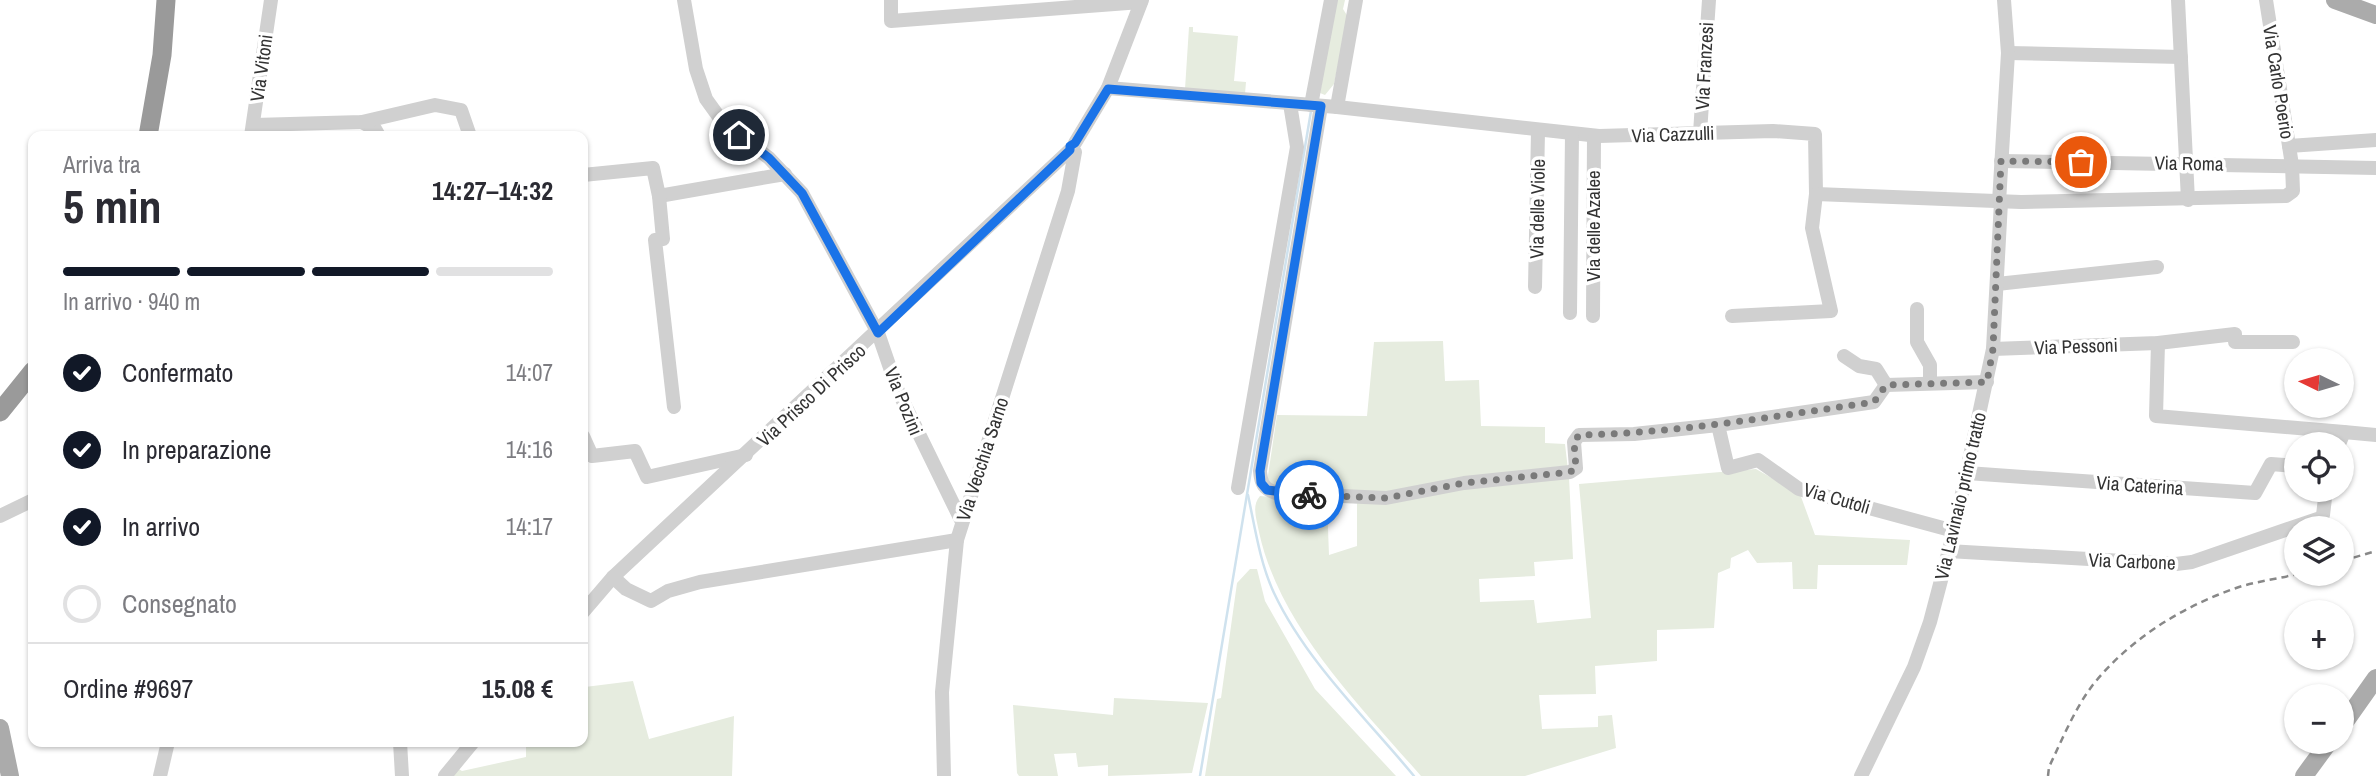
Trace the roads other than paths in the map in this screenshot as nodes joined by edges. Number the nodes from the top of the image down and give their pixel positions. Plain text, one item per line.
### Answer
1 (166, 0) edge
2 (177, 0) edge
3 (271, 0) edge
4 (684, 0) edge
5 (891, 0) edge
6 (1331, 0) edge
7 (1356, 0) edge
8 (1709, 0) edge
9 (2004, 0) edge
10 (2178, 0) edge
11 (2266, 0) edge
12 (2335, 0) edge
13 (1141, 1) edge
14 (2376, 15) edge
15 (2008, 53) junction
16 (2181, 57) junction
17 (1108, 89) junction
18 (1290, 103) junction
19 (1316, 105) junction
20 (1337, 107) junction
21 (362, 122) junction
22 (149, 131) edge
23 (161, 131) edge
24 (252, 131) edge
25 (375, 131) edge
26 (468, 131) edge
27 (1538, 131) junction
28 (1700, 133) junction
29 (1572, 134) junction
30 (1594, 136) junction
31 (2376, 140) edge
32 (2289, 146) junction
33 (1073, 148) junction
34 (2001, 161) junction
35 (2186, 163) junction
36 (2292, 164) junction
37 (2376, 168) edge
38 (588, 174) edge
39 (785, 174) junction
40 (1816, 194) junction
41 (659, 196) junction
42 (2188, 200) junction
43 (2000, 202) junction
44 (2157, 267) dead end
45 (1997, 284) junction
46 (1535, 287) dead end
47 (1917, 309) dead end
48 (1570, 313) dead end
49 (1592, 316) dead end
50 (1732, 316) dead end
51 (878, 333) junction
52 (2293, 342) dead end
53 (2158, 343) junction
54 (1993, 349) junction
55 (1844, 356) dead end
56 (28, 377) edge
57 (1987, 382) junction
58 (1930, 383) junction
59 (1886, 385) junction
60 (28, 395) edge
61 (674, 407) dead end
62 (0, 412) edge
63 (1718, 425) junction
64 (0, 429) edge
65 (2291, 432) edge
66 (2376, 435) edge
67 (2354, 437) edge
68 (588, 447) edge
69 (746, 455) junction
70 (2284, 465) edge
71 (1967, 473) junction
72 (1238, 488) dead end
73 (28, 502) edge
74 (2325, 502) edge
75 (0, 516) edge
76 (962, 522) junction
77 (1954, 531) junction
78 (957, 540) junction
79 (1948, 551) junction
80 (613, 577) junction
81 (588, 606) edge
82 (2376, 678) edge
83 (2354, 709) edge
84 (0, 728) edge
85 (167, 747) edge
86 (400, 747) edge
87 (469, 747) edge
88 (2320, 754) edge
89 (10, 776) edge
90 (160, 776) edge
91 (402, 776) edge
92 (445, 776) edge
93 (944, 776) edge
94 (1861, 776) edge
95 (2304, 776) edge

1 - 22 highway
2 - 23 highway
3 - 24 street, Via Vitoni
4 - 39 street, Via Pozini
5 - 13 street
6 - 19 street
7 - 20 street
8 - 28 street, Via Franzesi
9 - 15 street, Via Lavinaio primo tratto
10 - 16 street
11 - 32 street, Via Carlo Poerio
12 - 14 main road
13 - 17 street
15 - 16 street
15 - 34 street, Via Lavinaio primo tratto
16 - 35 street
17 - 18 street, Via Cazzulli
17 - 33 street
18 - 19 street, Via Cazzulli
18 - 72 street
19 - 20 street, Via Cazzulli
19 - 63 street
20 - 27 street, Via Cazzulli
21 - 24 street
21 - 25 street
21 - 26 street
27 - 29 street, Via Cazzulli
27 - 46 street, Via delle Viole
28 - 30 street, Via Cazzulli
28 - 40 street, Via Cazzulli
29 - 30 street, Via Cazzulli
29 - 48 street
30 - 49 street, Via delle Azalee
31 - 32 street
32 - 36 street, Via Carlo Poerio
33 - 51 street, Via Prisco Di Prisco
33 - 76 street, Via Vecchia Sarno
34 - 35 street, Via Roma
34 - 43 street, Via Lavinaio primo tratto
35 - 36 street, Via Roma
35 - 42 street
36 - 37 street, Via Roma
36 - 42 street, Via Carlo Poerio
38 - 41 street
39 - 41 street
39 - 51 street, Via Pozini
40 - 43 street
40 - 50 street
41 - 61 street
42 - 43 street
43 - 45 street, Via Lavinaio primo tratto
44 - 45 street
45 - 54 street, Via Lavinaio primo tratto
47 - 58 street
51 - 69 street, Via Prisco Di Prisco
51 - 76 street, Via Pozini
52 - 53 street, Via Pessoni
53 - 54 street, Via Pessoni
53 - 65 street
54 - 57 street, Via Lavinaio primo tratto
55 - 59 street
56 - 62 highway
57 - 58 street
57 - 71 street, Via Lavinaio primo tratto
58 - 59 street
59 - 63 street
60 - 64 highway
63 - 77 street, Via Cutoli
66 - 67 street
68 - 69 street
69 - 80 street, Via Prisco Di Prisco
70 - 71 street, Via Caterina
71 - 77 street, Via Lavinaio primo tratto
73 - 75 street
74 - 79 street, Via Carbone
76 - 78 street, Via Vecchia Sarno
77 - 79 street, Via Lavinaio primo tratto
78 - 80 street
78 - 93 street, Via Vecchia Sarno
79 - 94 street, Via Lavinaio primo tratto
80 - 81 street, Via Prisco Di Prisco
82 - 83 main road
84 - 89 main road
85 - 90 street
86 - 91 street
87 - 92 street
88 - 95 main road

